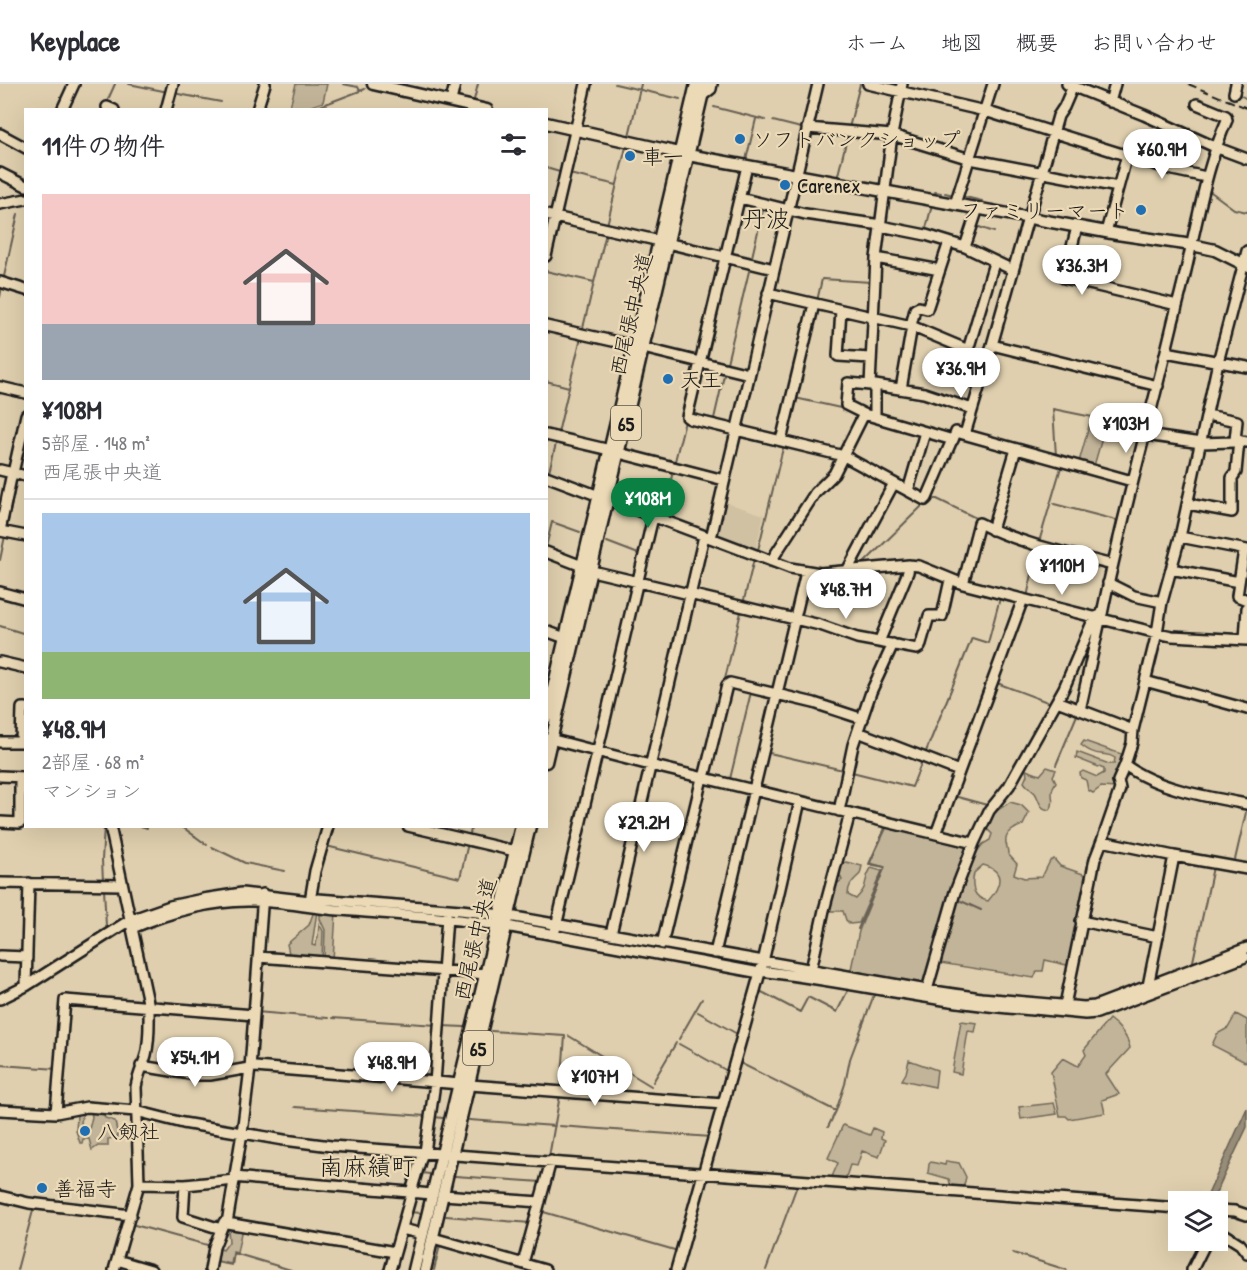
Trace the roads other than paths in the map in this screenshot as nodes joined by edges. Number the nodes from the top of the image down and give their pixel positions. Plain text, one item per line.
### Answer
1 (74, 84) edge
2 (173, 84) edge
3 (265, 84) edge
4 (373, 84) edge
5 (455, 84) edge
6 (586, 84) edge
7 (688, 84) edge
8 (705, 84) edge
9 (712, 84) edge
10 (818, 84) edge
11 (868, 84) edge
12 (993, 84) edge
13 (1115, 84) edge
14 (1070, 85) edge
15 (900, 88) edge
16 (698, 92) edge
17 (1110, 102) junction
18 (449, 104) edge
19 (1197, 104) dead end
20 (63, 108) edge
21 (167, 108) edge
22 (258, 108) edge
23 (474, 108) edge
24 (985, 111) junction
25 (548, 123) edge
26 (807, 128) junction
27 (576, 130) junction
28 (1054, 133) junction
29 (0, 134) edge
30 (892, 135) junction
31 (24, 147) edge
32 (1215, 147) junction
33 (684, 154) junction
34 (1127, 155) junction
35 (970, 159) junction
36 (1247, 159) edge
37 (747, 166) junction
38 (1042, 172) junction
39 (0, 173) edge
40 (796, 175) junction
41 (1206, 177) junction
42 (24, 185) edge
43 (1118, 187) junction
44 (886, 191) junction
45 (740, 198) junction
46 (24, 200) edge
47 (0, 204) edge
48 (955, 204) junction
49 (978, 208) junction
50 (788, 210) junction
51 (550, 216) edge
52 (1028, 218) junction
53 (881, 225) junction
54 (1077, 227) junction
55 (1106, 232) junction
56 (548, 236) edge
57 (663, 242) junction
58 (949, 242) junction
59 (1192, 245) junction
60 (965, 247) junction
61 (1247, 252) edge
62 (726, 257) junction
63 (876, 258) junction
64 (994, 262) junction
65 (1245, 264) edge
66 (774, 269) junction
67 (940, 270) junction
68 (1013, 270) junction
69 (0, 282) edge
70 (24, 289) edge
71 (768, 293) junction
72 (814, 304) junction
73 (1178, 305) junction
74 (841, 310) junction
75 (873, 318) junction
76 (548, 326) edge
77 (912, 326) junction
78 (992, 345) junction
79 (639, 347) junction
80 (968, 350) junction
81 (1166, 351) junction
82 (870, 358) junction
83 (701, 362) junction
84 (1218, 362) junction
85 (1247, 367) edge
86 (984, 371) junction
87 (749, 374) junction
88 (872, 385) junction
89 (1158, 386) junction
90 (0, 387) edge
91 (901, 389) junction
92 (24, 393) edge
93 (972, 409) junction
94 (864, 414) junction
95 (1207, 415) junction
96 (875, 417) junction
97 (24, 423) edge
98 (736, 430) junction
99 (925, 432) junction
100 (965, 434) junction
101 (548, 435) edge
102 (1146, 435) junction
103 (952, 440) junction
104 (781, 441) junction
105 (1240, 441) edge
106 (1202, 443) junction
107 (1016, 450) junction
108 (615, 451) junction
109 (844, 456) junction
110 (0, 470) edge
111 (12, 473) junction
112 (24, 476) edge
113 (548, 477) edge
114 (724, 480) junction
115 (1132, 481) junction
116 (894, 483) junction
117 (908, 491) junction
118 (604, 498) junction
119 (1188, 504) junction
120 (653, 516) junction
121 (992, 530) junction
122 (0, 531) edge
123 (24, 536) edge
124 (707, 537) junction
125 (1180, 537) junction
126 (1245, 550) edge
127 (548, 553) edge
128 (771, 561) junction
129 (909, 565) junction
130 (1112, 565) junction
131 (587, 568) junction
132 (848, 569) junction
133 (1172, 569) junction
134 (806, 572) junction
135 (950, 580) junction
136 (638, 582) junction
137 (1239, 582) junction
138 (1108, 583) junction
139 (963, 584) junction
140 (0, 592) edge
141 (690, 594) junction
142 (24, 598) edge
143 (1023, 599) junction
144 (1247, 600) edge
145 (1162, 602) junction
146 (1247, 608) edge
147 (1099, 617) junction
148 (795, 619) junction
149 (548, 632) edge
150 (1156, 633) junction
151 (565, 638) junction
152 (1246, 640) edge
153 (879, 642) junction
154 (893, 644) junction
155 (0, 662) edge
156 (24, 668) edge
157 (1145, 681) junction
158 (777, 693) junction
159 (1056, 701) junction
160 (548, 702) edge
161 (24, 708) edge
162 (1247, 709) edge
163 (1080, 710) junction
164 (863, 719) junction
165 (1133, 730) junction
166 (858, 732) junction
167 (549, 739) edge
168 (0, 742) edge
169 (23, 742) edge
170 (598, 752) junction
171 (650, 765) junction
172 (1125, 765) junction
173 (959, 771) junction
174 (0, 777) edge
175 (23, 777) edge
176 (703, 778) junction
177 (753, 790) junction
178 (800, 801) junction
179 (1247, 804) edge
180 (23, 810) edge
181 (839, 811) junction
182 (850, 813) junction
183 (0, 822) edge
184 (110, 828) edge
185 (327, 828) edge
186 (521, 828) edge
187 (529, 828) edge
188 (432, 829) edge
189 (936, 834) junction
190 (1102, 841) junction
191 (974, 843) junction
192 (515, 852) junction
193 (1174, 856) junction
194 (1247, 869) edge
195 (0, 883) edge
196 (29, 884) junction
197 (122, 885) junction
198 (263, 898) junction
199 (310, 901) junction
200 (447, 917) junction
201 (504, 921) junction
202 (1081, 921) junction
203 (131, 924) junction
204 (557, 925) junction
205 (611, 934) junction
206 (554, 935) junction
207 (1158, 937) junction
208 (662, 944) junction
209 (1246, 951) edge
210 (714, 953) junction
211 (0, 956) edge
212 (27, 957) junction
213 (258, 957) junction
214 (761, 969) junction
215 (444, 970) junction
216 (811, 970) junction
217 (487, 974) junction
218 (26, 986) junction
219 (1148, 986) junction
220 (927, 990) junction
221 (0, 999) edge
222 (1065, 1005) junction
223 (149, 1007) junction
224 (1033, 1009) junction
225 (254, 1015) junction
226 (141, 1066) junction
227 (250, 1068) junction
228 (435, 1083) junction
229 (465, 1084) junction
230 (723, 1104) junction
231 (0, 1110) edge
232 (136, 1111) junction
233 (56, 1113) junction
234 (242, 1133) junction
235 (424, 1152) junction
236 (448, 1154) junction
237 (551, 1161) junction
238 (704, 1172) junction
239 (235, 1179) junction
240 (139, 1184) junction
241 (185, 1185) junction
242 (412, 1192) junction
243 (438, 1195) junction
244 (0, 1196) edge
245 (540, 1202) junction
246 (1168, 1207) edge
247 (1228, 1211) edge
248 (130, 1215) junction
249 (1247, 1215) edge
250 (224, 1226) junction
251 (402, 1228) junction
252 (428, 1236) junction
253 (1228, 1236) edge
254 (1202, 1251) edge
255 (395, 1252) junction
256 (1247, 1253) edge
257 (522, 1263) junction
258 (115, 1265) edge
259 (151, 1270) edge
260 (210, 1270) edge
261 (390, 1270) edge
262 (414, 1270) edge
263 (425, 1270) edge
264 (545, 1270) edge
265 (676, 1270) edge
266 (1192, 1270) edge

1 - 20 street
2 - 21 street
3 - 22 street
4 - 18 main road
5 - 18 street
6 - 27 street
7 - 16 street
8 - 16 main road, 西尾張中央道 / 65
9 - 16 street
10 - 26 street
11 - 15 street
12 - 24 street
13 - 17 street
14 - 17 street
14 - 28 street
15 - 24 street
15 - 30 street
16 - 33 main road, 西尾張中央道 / 65
17 - 32 street
18 - 23 main road
19 - 32 street
24 - 28 street
24 - 35 street
25 - 27 main road
26 - 30 street
26 - 40 street
27 - 33 main road
27 - 51 street
28 - 34 street
28 - 38 street
29 - 31 street
30 - 35 street
30 - 44 street
32 - 36 street
32 - 41 street
33 - 37 main road
33 - 57 main road, 西尾張中央道 / 65
34 - 41 street
34 - 43 street
35 - 38 street
35 - 48 street
37 - 40 main road
37 - 45 street
38 - 43 street
38 - 52 street
39 - 42 street
40 - 44 main road
40 - 50 street
41 - 59 street
43 - 55 street
44 - 48 main road
44 - 53 street
45 - 50 street
45 - 62 street
46 - 47 street
48 - 49 main road
49 - 52 main road
49 - 60 street
50 - 53 street
50 - 66 street
51 - 56 street
51 - 57 street
52 - 54 main road
52 - 68 street
53 - 58 street
53 - 63 street
54 - 55 main road
54 - 73 street
55 - 59 main road
57 - 62 street
57 - 79 main road, 西尾張中央道 / 65
58 - 60 street
58 - 67 street
59 - 65 main road
59 - 73 street
60 - 64 street
61 - 65 street
62 - 66 street
62 - 83 street
63 - 67 street
63 - 75 street
64 - 68 street
64 - 80 street
65 - 84 street
66 - 71 street
67 - 77 street
68 - 78 street
69 - 70 street
71 - 72 street
71 - 87 street
72 - 74 street
72 - 104 street
73 - 81 street
74 - 75 street
74 - 82 street
75 - 77 street
75 - 82 street
76 - 79 street
77 - 80 street
77 - 91 street
78 - 86 street
78 - 89 street
79 - 83 street
79 - 108 main road, 西尾張中央道 / 65
80 - 86 street
81 - 84 street
81 - 89 street
82 - 88 street
83 - 87 street
83 - 98 street
84 - 85 street
84 - 95 street
86 - 93 street
87 - 98 street
88 - 91 street
88 - 94 street
88 - 96 street
89 - 102 street
90 - 92 street
91 - 93 street
93 - 100 street
94 - 96 street
94 - 109 street
95 - 105 street
95 - 106 street
96 - 99 street
97 - 111 street
98 - 104 street
98 - 114 street
99 - 103 street
99 - 117 street
100 - 103 street
100 - 107 street
101 - 108 street
102 - 106 street
102 - 115 street
103 - 117 street
104 - 109 street
105 - 106 street
105 - 119 street
106 - 119 street
107 - 115 street
107 - 121 street
108 - 114 street
108 - 118 main road, 西尾張中央道 / 65
109 - 116 street
109 - 128 street
110 - 111 street
111 - 112 street
111 - 122 street
113 - 118 street
114 - 124 street
115 - 130 street
116 - 117 street
116 - 132 street
118 - 120 street
118 - 131 main road, 西尾張中央道 / 65
119 - 125 street
120 - 124 street
120 - 136 street
121 - 130 street
121 - 139 street
122 - 123 street
124 - 128 street
124 - 141 street
125 - 126 street
125 - 133 street
126 - 137 street
127 - 131 street
128 - 134 street
129 - 132 street
129 - 135 street
129 - 153 street
130 - 138 street
131 - 136 street
131 - 151 main road, 西尾張中央道 / 65
131 - 167 main road, 西尾張中央道 / 65
132 - 134 street
133 - 137 street
133 - 145 street
134 - 148 street
135 - 139 street
135 - 154 street
136 - 141 street
136 - 170 street
137 - 144 street
138 - 145 street
138 - 147 street
139 - 143 street
140 - 142 street
141 - 148 street
141 - 171 street
143 - 147 street
143 - 173 street
145 - 150 street
146 - 152 street
147 - 150 street
147 - 159 street
147 - 163 street
148 - 153 street
148 - 158 street
149 - 151 street
150 - 152 street
150 - 157 street
151 - 160 main road, 西尾張中央道 / 65
153 - 154 street
154 - 164 street
155 - 156 street
157 - 162 street
157 - 165 street
158 - 164 street
158 - 176 street
158 - 177 street
159 - 163 street
159 - 191 street
161 - 169 street
163 - 165 street
164 - 166 street
165 - 172 street
166 - 173 street
166 - 181 street
167 - 170 street
168 - 169 street
170 - 171 street
170 - 204 street
171 - 176 street
171 - 205 street
172 - 179 street
172 - 190 street
173 - 189 street
174 - 175 street
175 - 180 street
176 - 177 street
176 - 208 street
177 - 178 street
177 - 210 street
178 - 181 street
178 - 214 street
180 - 183 street
181 - 182 street
182 - 189 street
182 - 216 street
184 - 197 street
185 - 199 street
186 - 192 main road, 西尾張中央道 / 65
187 - 201 main road, 西尾張中央道 / 65
188 - 192 street
189 - 191 street
190 - 193 street
190 - 202 street
191 - 220 street
192 - 201 main road, 西尾張中央道 / 65
193 - 194 street
193 - 207 street
195 - 196 street
196 - 197 street
196 - 212 street
197 - 203 street
198 - 199 street
198 - 200 street
198 - 203 street
198 - 213 street
199 - 201 street
200 - 201 street
200 - 215 street
201 - 204 street
201 - 206 street
201 - 217 main road, 西尾張中央道 / 65
201 - 229 main road, 西尾張中央道 / 65
202 - 207 street
202 - 222 street
203 - 218 street
203 - 223 street
204 - 205 street
204 - 206 street
205 - 208 street
206 - 214 street
207 - 219 street
208 - 210 street
209 - 219 street
209 - 224 street
210 - 214 street
211 - 212 street
212 - 218 street
213 - 215 street
213 - 225 street
214 - 216 street
214 - 224 street
214 - 230 street
215 - 217 street
215 - 228 street
216 - 220 street
217 - 229 main road, 西尾張中央道 / 65
218 - 221 street
219 - 222 street
220 - 224 street
222 - 224 street
223 - 225 street
223 - 226 street
223 - 233 street
225 - 227 street
226 - 227 street
226 - 232 street
227 - 228 street
227 - 234 street
228 - 229 street
228 - 235 street
229 - 230 street
229 - 236 main road, 西尾張中央道 / 65
230 - 238 street
231 - 233 street
232 - 233 street
232 - 234 street
232 - 240 street
234 - 235 street
234 - 239 street
235 - 236 street
235 - 242 street
236 - 237 street
236 - 243 main road, 西尾張中央道 / 65
237 - 238 street
237 - 245 street
238 - 246 street
238 - 265 street
239 - 241 street
239 - 242 street
239 - 250 street
240 - 241 street
240 - 248 street
241 - 250 street
242 - 243 street
242 - 251 street
243 - 245 street
243 - 252 main road, 西尾張中央道 / 65
244 - 248 street
245 - 257 street
247 - 249 street
248 - 258 street
250 - 255 street
250 - 260 street
251 - 252 street
251 - 255 street
252 - 257 street
252 - 262 main road, 西尾張中央道 / 65
252 - 263 main road, 西尾張中央道 / 65
253 - 256 street
254 - 266 street
255 - 261 street
257 - 264 street
258 - 259 street

